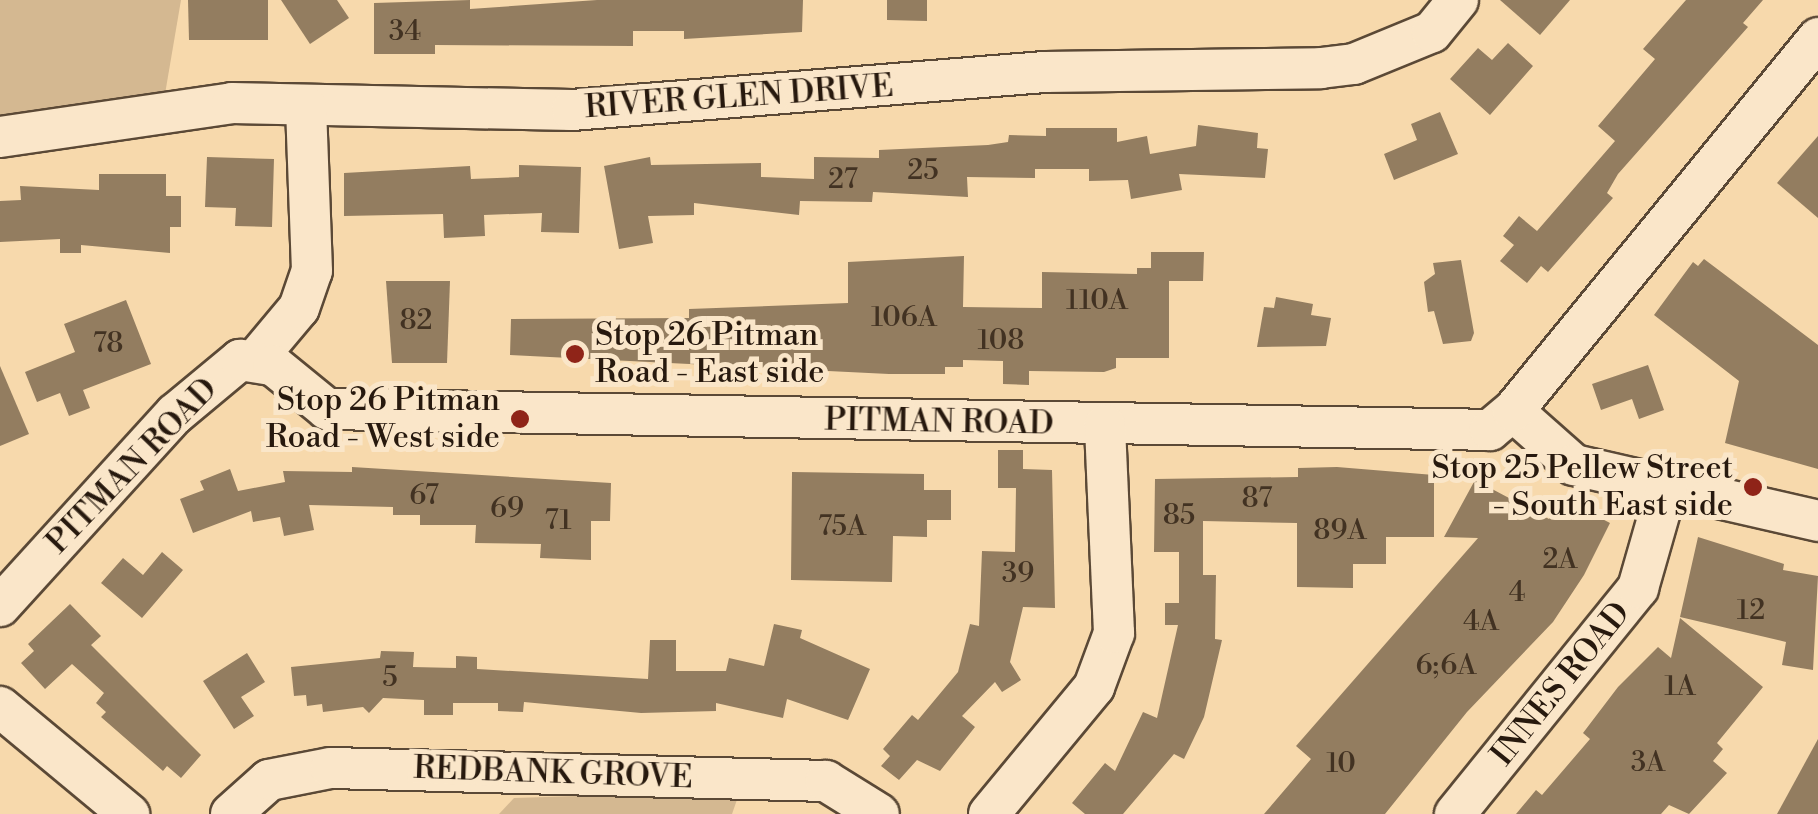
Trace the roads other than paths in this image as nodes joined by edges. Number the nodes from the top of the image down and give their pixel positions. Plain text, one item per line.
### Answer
1 (1458, 0) edge
2 (1811, 61) edge
3 (306, 106) junction
4 (0, 138) edge
5 (257, 358) junction
6 (1513, 411) junction
7 (1105, 425) junction
8 (1667, 488) junction
9 (1818, 522) edge
10 (0, 606) edge
11 (0, 707) edge
12 (130, 814) edge
13 (231, 814) edge
14 (879, 814) edge
15 (989, 814) edge
16 (1455, 814) edge

1 - 3 street, RIVER GLEN DRIVE
2 - 6 street, PITMAN ROAD
3 - 4 street, RIVER GLEN DRIVE
3 - 5 street
5 - 7 street, PITMAN ROAD
5 - 10 street, PITMAN ROAD
6 - 7 street, PITMAN ROAD
6 - 8 street
7 - 15 street
8 - 9 street
8 - 16 street, INNES ROAD
11 - 12 street
13 - 14 street, REDBANK GROVE

